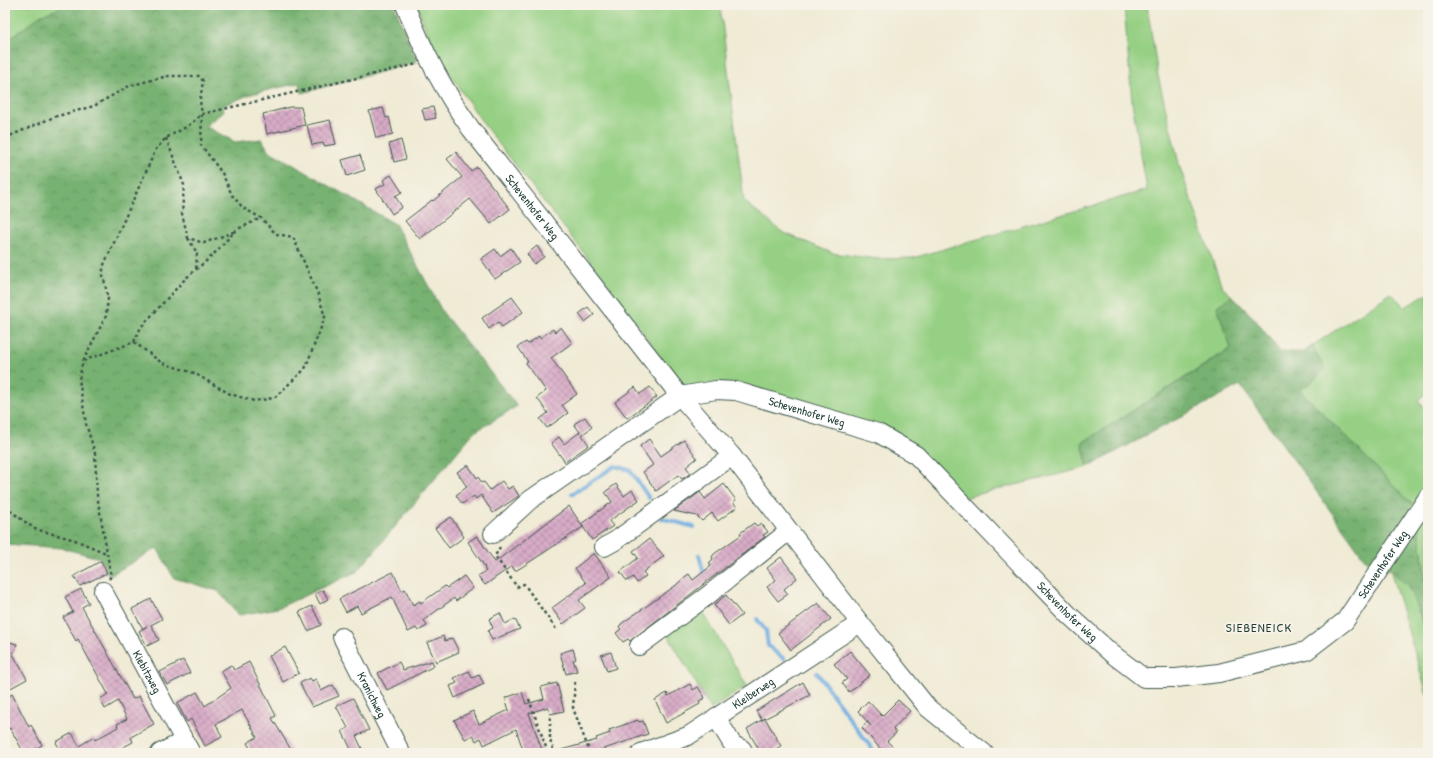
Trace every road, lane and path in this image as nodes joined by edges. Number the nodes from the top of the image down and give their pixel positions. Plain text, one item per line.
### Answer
1 (405, 5) edge
2 (429, 62) junction
3 (202, 114) junction
4 (5, 138) edge
5 (166, 138) junction
6 (261, 218) junction
7 (236, 230) junction
8 (188, 238) junction
9 (196, 270) junction
10 (134, 342) junction
11 (83, 361) junction
12 (680, 396) junction
13 (732, 456) junction
14 (1428, 497) edge
15 (5, 507) edge
16 (789, 531) junction
17 (493, 534) joint
18 (604, 547) dead end
19 (106, 553) junction
20 (103, 591) joint
21 (860, 623) junction
22 (556, 629) dead end
23 (342, 637) dead end
24 (639, 646) dead end
25 (575, 682) dead end
26 (529, 699) dead end
27 (550, 717) dead end
28 (716, 717) junction
29 (187, 747) edge
30 (160, 753) edge
31 (401, 753) edge
32 (548, 753) edge
33 (554, 753) edge
34 (590, 753) edge
35 (641, 753) edge
36 (744, 753) edge
37 (984, 753) edge

1 - 2 street, Schevenhofer Weg
2 - 3 path
2 - 12 street, Schevenhofer Weg
3 - 4 path
3 - 5 path
3 - 6 path
5 - 8 path
5 - 11 path
6 - 7 path
6 - 10 path
7 - 8 path
7 - 9 path
8 - 9 path
9 - 10 path
10 - 11 path
11 - 19 path
12 - 13 street, Schevenhofer Weg
12 - 14 street, Schevenhofer Weg
12 - 17 street, Schevenhofer Weg
13 - 16 street, Schevenhofer Weg
13 - 18 street
15 - 19 path
16 - 21 street, Schevenhofer Weg
16 - 24 street
17 - 22 path
19 - 20 path
20 - 29 street, Kiebitzweg
21 - 28 street, Kleiberweg
21 - 37 street, Schevenhofer Weg
23 - 31 street, Kranichweg
25 - 34 path
26 - 32 path
27 - 33 path
28 - 35 street, Kleiberweg
28 - 36 street
29 - 30 street

